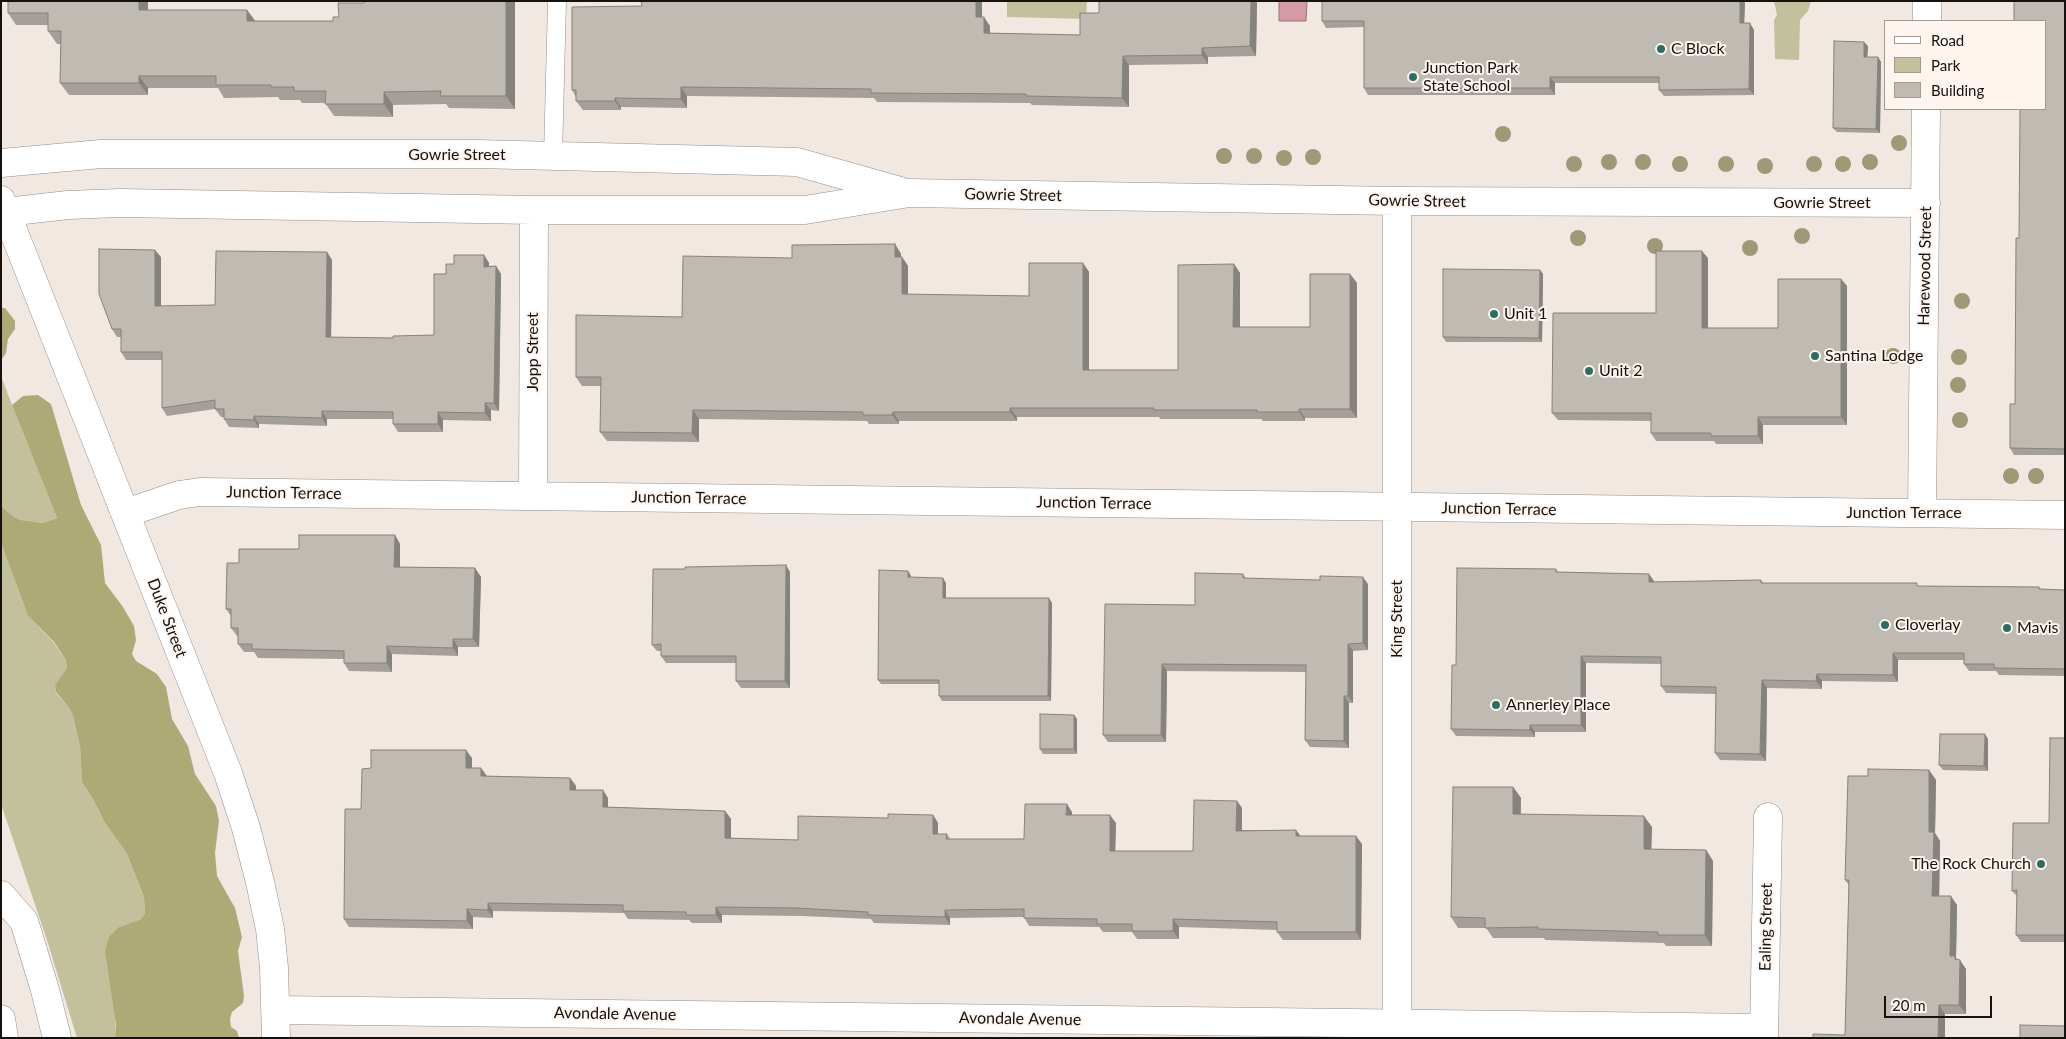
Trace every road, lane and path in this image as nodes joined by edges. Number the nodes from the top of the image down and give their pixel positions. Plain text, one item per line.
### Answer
1 (556, 1) edge
2 (1927, 1) edge
3 (1927, 20) edge
4 (1926, 110) edge
5 (553, 156) junction
6 (1, 163) edge
7 (909, 194) junction
8 (1397, 201) junction
9 (1926, 204) junction
10 (3, 206) edge
11 (534, 210) junction
12 (533, 495) junction
13 (1397, 508) junction
14 (1922, 512) junction
15 (126, 513) junction
16 (2065, 515) edge
17 (1768, 817) dead end
18 (1, 895) edge
19 (276, 1010) junction
20 (1, 1019) edge
21 (1398, 1031) edge
22 (1764, 1033) edge
23 (4, 1038) edge
24 (57, 1038) edge
25 (276, 1038) edge

1 - 5 lane
2 - 3 main road
4 - 9 main road, Harewood Street
5 - 6 main road, Gowrie Street
5 - 7 main road, Gowrie Street
7 - 8 main road, Gowrie Street
7 - 11 main road, Gowrie Street
8 - 9 main road, Gowrie Street
8 - 13 main road, King Street
9 - 14 main road, Harewood Street
10 - 11 main road, Gowrie Street
10 - 15 main road, Duke Street
11 - 12 main road, Jopp Street
12 - 13 main road, Junction Terrace
12 - 15 main road, Junction Terrace
13 - 14 main road, Junction Terrace
13 - 21 main road, King Street
14 - 16 main road, Junction Terrace
15 - 19 main road, Duke Street
17 - 22 main road, Ealing Street
18 - 24 main road
19 - 21 main road, Avondale Avenue
19 - 25 main road, Duke Street
20 - 23 main road
21 - 22 main road, Avondale Avenue

